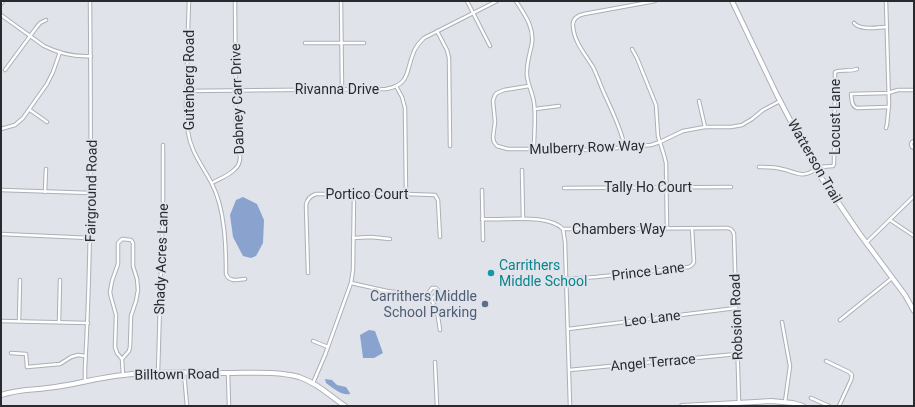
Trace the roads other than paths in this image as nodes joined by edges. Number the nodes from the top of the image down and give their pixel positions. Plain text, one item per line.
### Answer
1 (3, 1) edge
2 (90, 1) edge
3 (189, 1) edge
4 (235, 1) edge
5 (341, 1) edge
6 (467, 1) edge
7 (497, 1) edge
8 (516, 1) edge
9 (655, 1) edge
10 (732, 1) edge
11 (886, 1) edge
12 (1, 4) edge
13 (473, 13) junction
14 (1, 15) edge
15 (46, 20) dead end
16 (854, 23) dead end
17 (886, 27) junction
18 (437, 31) junction
19 (30, 36) junction
20 (305, 43) dead end
21 (342, 43) junction
22 (364, 43) dead end
23 (490, 46) dead end
24 (632, 49) dead end
25 (60, 52) junction
26 (91, 56) junction
27 (857, 69) dead end
28 (5, 70) dead end
29 (396, 86) junction
30 (529, 86) junction
31 (342, 89) junction
32 (235, 90) junction
33 (914, 90) edge
34 (186, 91) junction
35 (888, 93) junction
36 (699, 101) dead end
37 (781, 101) junction
38 (559, 106) dead end
39 (889, 107) junction
40 (535, 109) junction
41 (30, 110) junction
42 (47, 122) dead end
43 (705, 127) junction
44 (886, 128) dead end
45 (1, 129) edge
46 (914, 141) edge
47 (660, 142) junction
48 (163, 145) dead end
49 (450, 146) dead end
50 (534, 148) junction
51 (624, 148) junction
52 (914, 148) edge
53 (759, 167) dead end
54 (46, 169) dead end
55 (816, 169) junction
56 (522, 170) dead end
57 (212, 184) junction
58 (666, 187) junction
59 (731, 187) dead end
60 (564, 188) dead end
61 (1, 190) edge
62 (482, 190) dead end
63 (45, 192) junction
64 (91, 193) junction
65 (406, 194) junction
66 (354, 195) junction
67 (914, 196) edge
68 (523, 219) junction
69 (482, 220) junction
70 (890, 220) junction
71 (667, 228) junction
72 (692, 228) junction
73 (563, 229) junction
74 (733, 231) joint
75 (1, 234) edge
76 (914, 236) edge
77 (440, 237) dead end
78 (90, 238) junction
79 (354, 238) junction
80 (390, 239) dead end
81 (483, 240) dead end
82 (866, 243) junction
83 (308, 273) dead end
84 (892, 278) junction
85 (245, 279) dead end
86 (566, 279) junction
87 (20, 280) dead end
88 (60, 280) dead end
89 (351, 282) junction
90 (426, 296) junction
91 (431, 300) junction
92 (736, 308) junction
93 (914, 311) edge
94 (1, 320) edge
95 (840, 320) dead end
96 (19, 321) junction
97 (59, 322) junction
98 (782, 322) dead end
99 (88, 323) junction
100 (568, 329) junction
101 (440, 330) dead end
102 (313, 341) dead end
103 (328, 347) junction
104 (11, 353) dead end
105 (737, 354) junction
106 (85, 356) junction
107 (122, 359) junction
108 (826, 361) dead end
109 (435, 362) dead end
110 (569, 370) junction
111 (158, 373) junction
112 (184, 373) junction
113 (228, 373) junction
114 (122, 375) junction
115 (85, 382) junction
116 (313, 383) junction
117 (1, 395) edge
118 (811, 398) dead end
119 (785, 402) junction
120 (739, 403) junction
121 (187, 406) edge
122 (229, 406) edge
123 (345, 406) edge
124 (437, 406) edge
125 (570, 406) edge
126 (682, 406) edge
127 (700, 406) edge
128 (803, 406) edge
129 (829, 406) edge
130 (839, 406) edge

1 - 12 street
2 - 26 street, Fairground Road
3 - 34 street, Gutenberg Road
4 - 32 street, Dabney Carr Drive
5 - 21 street
6 - 13 street
7 - 13 street, Rivanna Drive
8 - 30 street
9 - 51 street
10 - 37 main road, Watterson Trail
11 - 17 street
13 - 18 street, Rivanna Drive
13 - 23 street
14 - 19 street
15 - 19 street
16 - 17 street
17 - 35 street
18 - 29 street, Rivanna Drive
18 - 49 street
19 - 25 street
19 - 28 street
20 - 21 street
21 - 22 street
21 - 31 street
24 - 47 street
25 - 26 street
25 - 41 street
26 - 64 street, Fairground Road
27 - 55 street, Locust Lane
29 - 31 street, Rivanna Drive
29 - 65 street
30 - 40 street
30 - 50 street, Mulberry Row Way
31 - 32 street, Rivanna Drive
32 - 34 street, Rivanna Drive
32 - 57 street, Dabney Carr Drive
33 - 35 street
34 - 57 street, Gutenberg Road
35 - 39 street
35 - 39 street
36 - 43 street
37 - 43 street, Mulberry Row Way
37 - 55 main road, Watterson Trail
38 - 40 street
39 - 44 street
40 - 50 street
41 - 42 street
41 - 45 street
43 - 47 street, Mulberry Row Way
46 - 52 street
47 - 51 street, Mulberry Row Way
47 - 58 street
48 - 111 street, Shady Acres Lane
50 - 51 street, Mulberry Row Way
53 - 55 street
54 - 63 street
55 - 82 main road, Watterson Trail
56 - 68 street
57 - 85 street, Gutenberg Road
58 - 59 street, Tally Ho Court
58 - 60 street, Tally Ho Court
58 - 71 street
61 - 63 street
62 - 69 street
63 - 64 street
64 - 78 street, Fairground Road
65 - 66 street, Portico Court
65 - 77 street, Portico Court
66 - 79 street
66 - 83 street, Portico Court
67 - 70 street
68 - 69 street, Chambers Way
68 - 73 street, Chambers Way
69 - 81 street
70 - 76 street
70 - 82 street
71 - 72 street, Chambers Way
71 - 73 street, Chambers Way
72 - 74 street, Chambers Way
72 - 86 street, Prince Lane
73 - 86 street
74 - 92 street, Robsion Road
75 - 78 street
78 - 99 street, Fairground Road
79 - 80 street
79 - 89 street
82 - 84 main road, Watterson Trail
84 - 93 main road, Watterson Trail
84 - 95 street
86 - 100 street
87 - 96 street
88 - 97 street
89 - 90 street
89 - 103 street
90 - 91 street
90 - 91 street
91 - 101 street
92 - 100 street, Leo Lane
92 - 105 street, Robsion Road
94 - 96 street
96 - 97 street
97 - 99 street
98 - 119 street
99 - 106 street, Fairground Road
100 - 110 street
102 - 103 street
103 - 116 street
104 - 106 street
105 - 110 street, Angel Terrace
105 - 120 street, Robsion Road
106 - 115 street, Fairground Road
107 - 107 street
107 - 114 street
108 - 130 street
109 - 124 street
110 - 125 street
111 - 112 main road, Billtown Road
111 - 114 main road, Billtown Road
112 - 113 main road, Billtown Road
112 - 121 street
113 - 116 main road, Billtown Road
113 - 122 street
114 - 115 main road, Billtown Road
115 - 117 main road, Billtown Road
116 - 123 main road, Billtown Road
118 - 129 street
119 - 120 main road
119 - 128 main road
120 - 127 main road
126 - 127 main road

